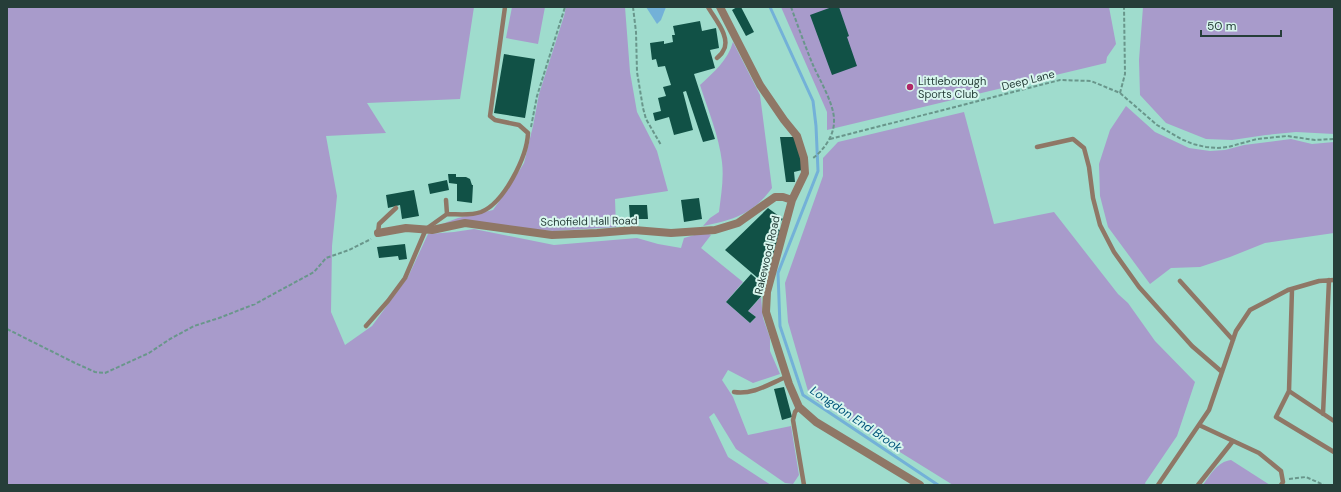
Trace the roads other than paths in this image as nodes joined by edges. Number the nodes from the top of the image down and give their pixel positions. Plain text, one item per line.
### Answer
1 (505, 7) edge
2 (708, 7) edge
3 (720, 7) edge
4 (717, 58) dead end
5 (1038, 147) dead end
6 (446, 200) dead end
7 (792, 200) junction
8 (396, 208) dead end
9 (447, 214) junction
10 (426, 229) junction
11 (378, 233) joint
12 (1332, 280) edge
13 (1180, 281) dead end
14 (1292, 289) junction
15 (366, 326) dead end
16 (1233, 340) junction
17 (1222, 372) junction
18 (786, 377) junction
19 (1289, 391) junction
20 (734, 392) dead end
21 (799, 407) junction
22 (1323, 414) junction
23 (1334, 421) edge
24 (1199, 425) junction
25 (1233, 441) junction
26 (1334, 452) edge
27 (804, 485) edge
28 (920, 485) edge
29 (1158, 485) edge
30 (1198, 485) edge
31 (1281, 485) edge

1 - 9 lane
2 - 4 lane
3 - 7 street, Rakewood Road
5 - 17 lane
6 - 9 lane
7 - 10 street, Schofield Hall Road
7 - 18 street, Rakewood Road
8 - 11 lane
9 - 10 lane
10 - 11 street, Schofield Hall Road
10 - 15 lane
12 - 14 lane
12 - 22 lane
13 - 16 lane
14 - 16 lane
14 - 19 lane
16 - 17 lane
17 - 24 lane
18 - 20 lane
18 - 21 street, Rakewood Road
19 - 22 lane
19 - 26 lane
21 - 27 lane
21 - 28 street, Rakewood Road
22 - 23 lane
24 - 25 lane
24 - 29 lane
25 - 30 lane
25 - 31 lane

